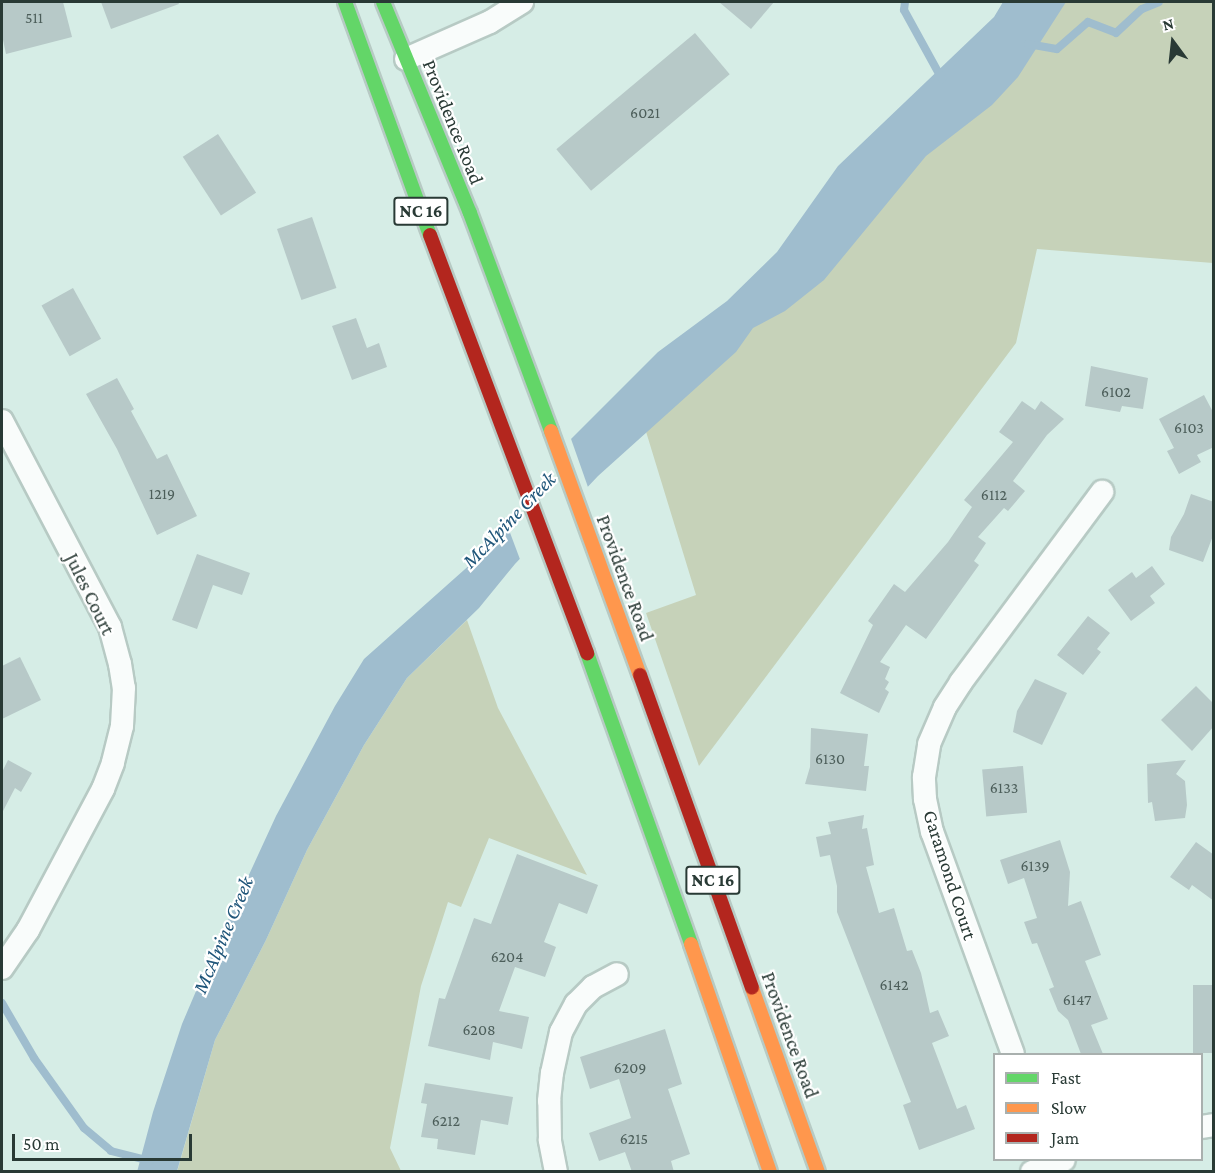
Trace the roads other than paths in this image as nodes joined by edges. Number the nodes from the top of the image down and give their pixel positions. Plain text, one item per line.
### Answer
1 (345, 2) edge
2 (383, 2) edge
3 (522, 2) edge
4 (406, 58) junction
5 (2, 421) edge
6 (1102, 492) dead end
7 (2, 968) edge
8 (617, 974) dead end
9 (1013, 1053) edge
10 (556, 1172) edge
11 (770, 1172) edge
12 (818, 1172) edge

1 - 11 main road, NC 16
2 - 4 main road, Providence Road / NC 16
3 - 4 street
4 - 12 main road, Providence Road / NC 16
5 - 7 street, Jules Court
6 - 9 street, Garamond Court
8 - 10 street

